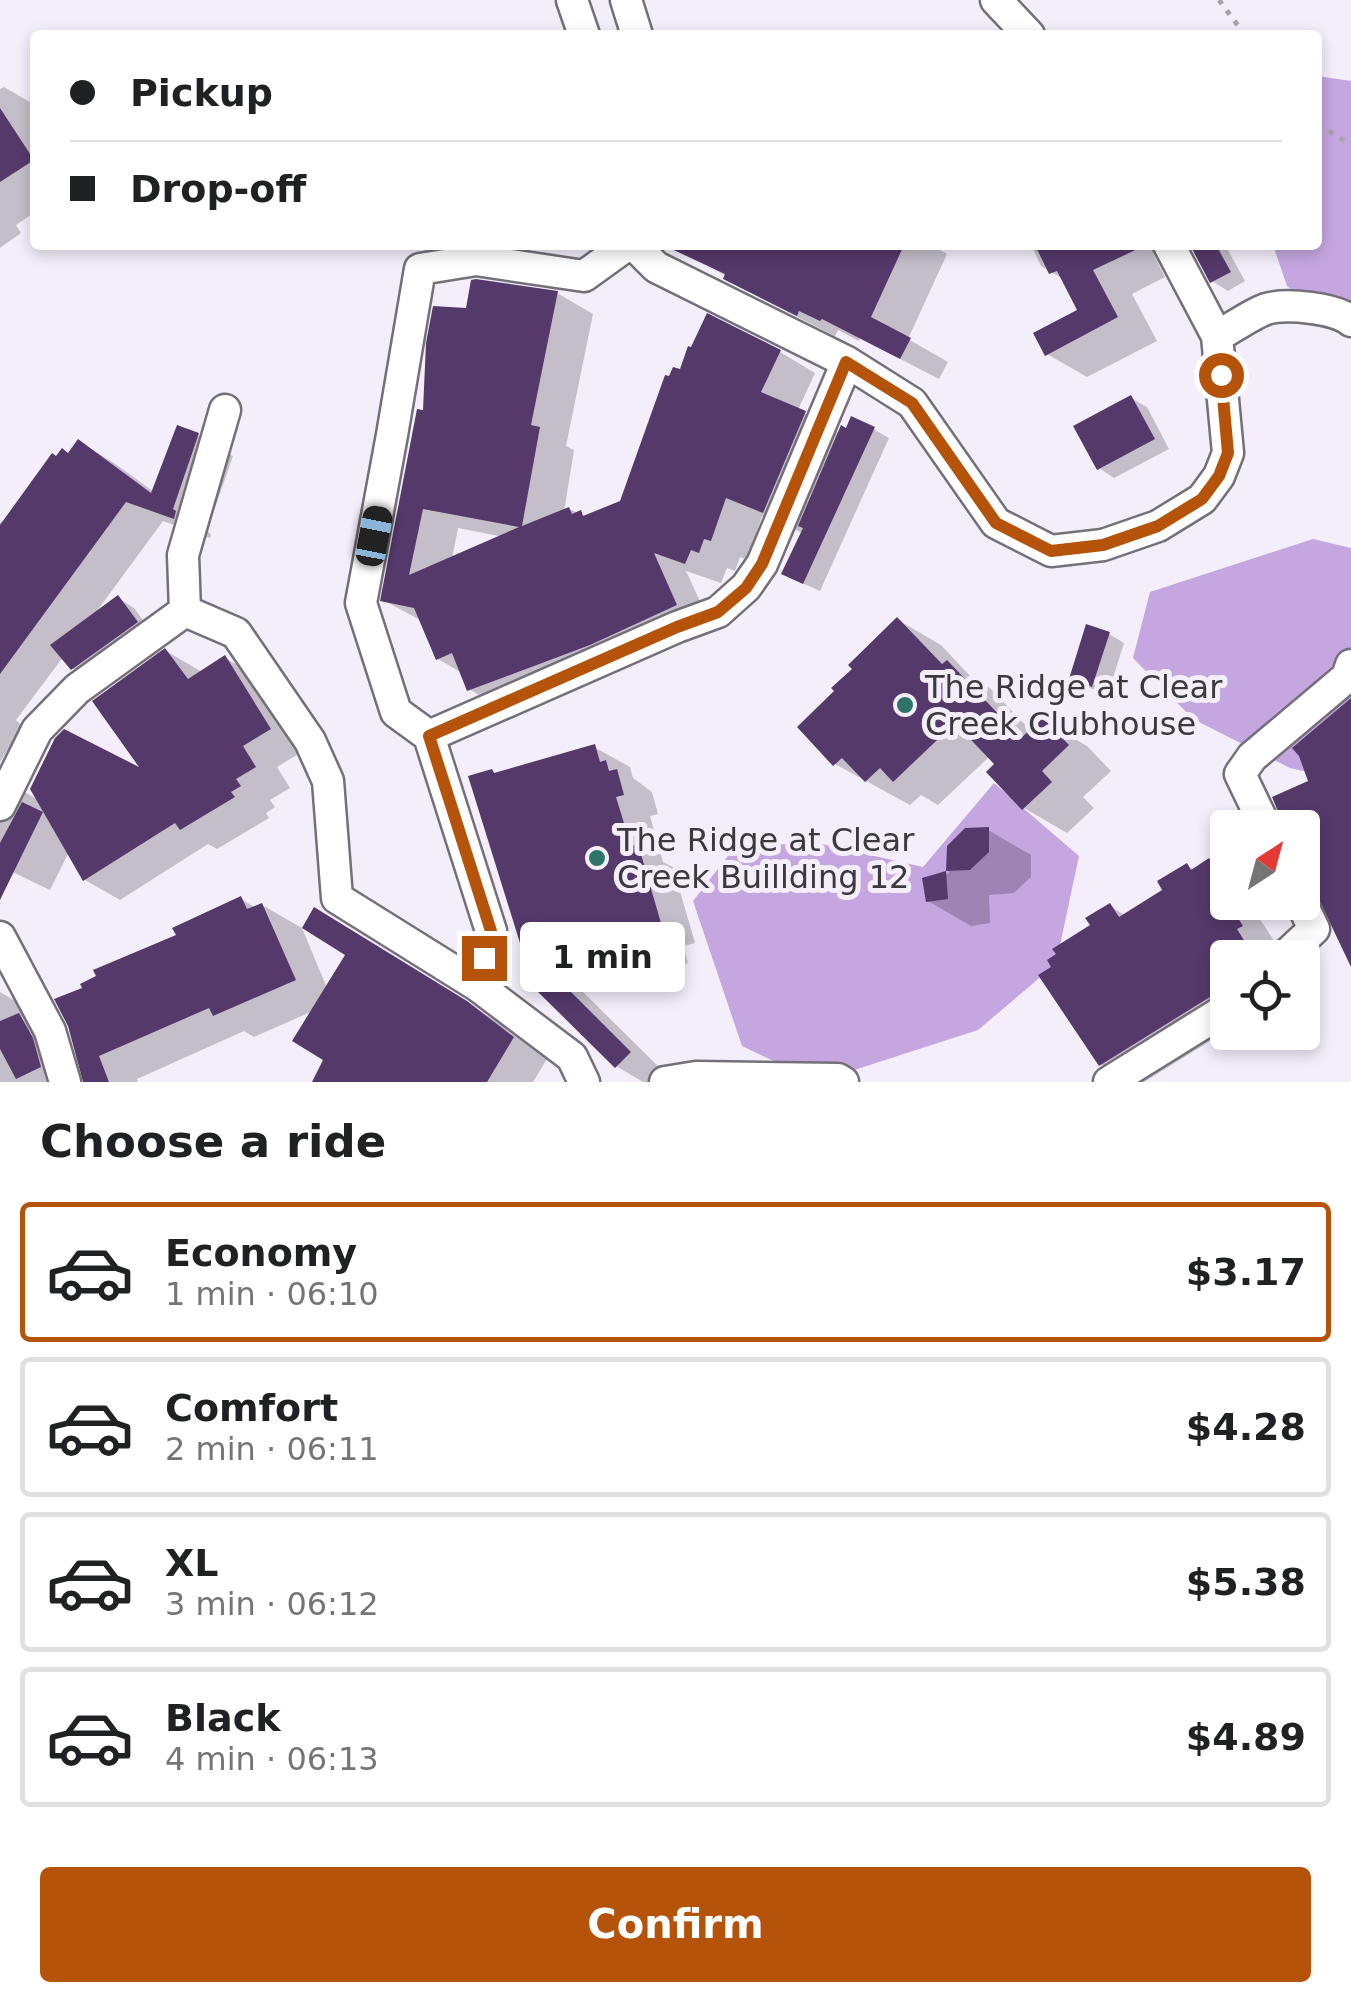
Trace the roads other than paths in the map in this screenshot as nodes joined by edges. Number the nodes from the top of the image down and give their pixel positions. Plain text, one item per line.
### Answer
1 (572, 0) edge
2 (626, 0) edge
3 (996, 0) edge
4 (582, 30) edge
5 (635, 30) edge
6 (1024, 30) edge
7 (623, 250) edge
8 (636, 250) edge
9 (1172, 250) edge
10 (1351, 321) edge
11 (1217, 336) junction
12 (846, 362) junction
13 (225, 410) dead end
14 (185, 611) junction
15 (1351, 665) edge
16 (429, 736) junction
17 (0, 805) edge
18 (1257, 810) edge
19 (1310, 920) edge
20 (0, 936) edge
21 (1301, 940) edge
22 (478, 986) junction
23 (1210, 1019) edge
24 (65, 1082) edge
25 (584, 1082) edge
26 (665, 1082) edge
27 (843, 1082) edge
28 (1108, 1082) edge

1 - 4 street
2 - 5 street
3 - 6 street
7 - 16 street
8 - 12 street
9 - 11 street
10 - 11 street
11 - 12 street
12 - 16 street
13 - 14 street
14 - 17 street
14 - 22 street
15 - 18 street
16 - 22 street
19 - 21 street
20 - 24 street
22 - 25 street
23 - 28 street
26 - 27 street

